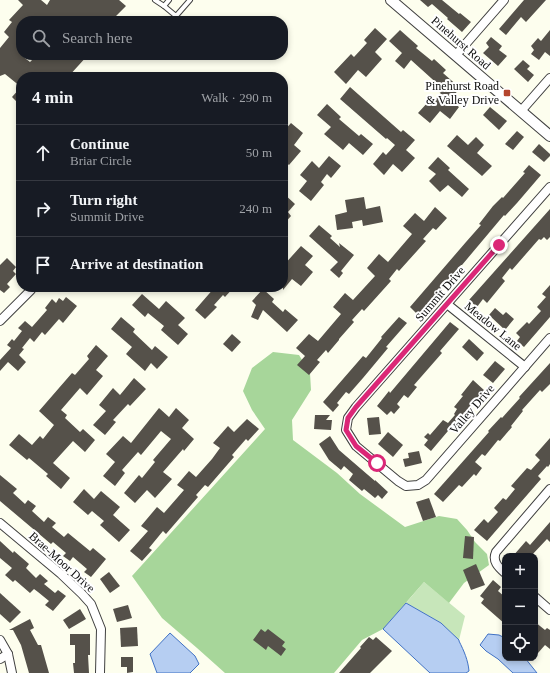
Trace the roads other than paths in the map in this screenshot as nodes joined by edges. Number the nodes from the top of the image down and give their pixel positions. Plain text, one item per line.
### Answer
1 (155, 0) edge
2 (169, 0) edge
3 (190, 0) edge
4 (391, 0) edge
5 (504, 0) edge
6 (164, 6) junction
7 (456, 55) junction
8 (550, 78) edge
9 (521, 111) junction
10 (550, 136) edge
11 (550, 187) edge
12 (29, 292) edge
13 (447, 304) junction
14 (0, 321) edge
15 (550, 338) edge
16 (525, 367) junction
17 (406, 486) joint
18 (550, 489) edge
19 (0, 523) edge
20 (502, 571) edge
21 (538, 600) edge
22 (550, 610) edge
23 (0, 640) edge
24 (8, 654) junction
25 (0, 658) edge
26 (12, 673) edge
27 (100, 673) edge

1 - 6 lane
2 - 6 lane
3 - 6 lane
4 - 7 street, Pinehurst Road
5 - 7 street
7 - 9 street, Pinehurst Road
8 - 9 street
9 - 10 street, Pinehurst Road
11 - 13 street, Summit Drive
12 - 14 street
13 - 16 street, Meadow Lane
13 - 17 street, Summit Drive
15 - 16 street, Valley Drive
16 - 17 street, Valley Drive
18 - 20 street
19 - 27 street, Brae-Moor Drive
21 - 22 street
23 - 24 street
24 - 25 street
24 - 26 street

